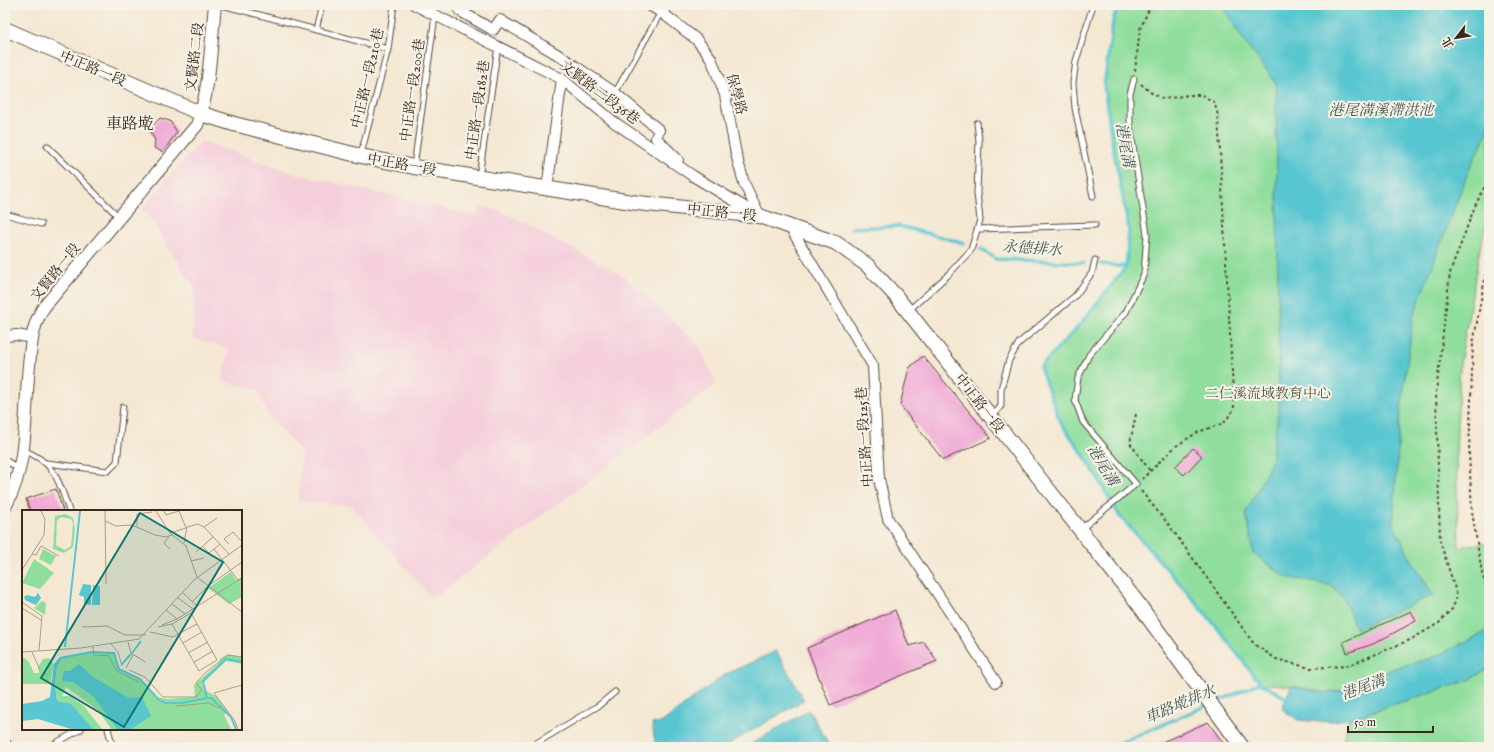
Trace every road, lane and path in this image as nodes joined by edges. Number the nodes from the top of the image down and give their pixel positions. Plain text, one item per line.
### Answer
1 (215, 5) edge
2 (222, 5) edge
3 (322, 5) edge
4 (394, 5) edge
5 (415, 5) edge
6 (649, 5) edge
7 (1093, 5) edge
8 (1151, 5) edge
9 (462, 8) edge
10 (663, 9) edge
11 (435, 16) junction
12 (5, 29) edge
13 (316, 30) junction
14 (498, 46) junction
15 (388, 49) junction
16 (562, 79) junction
17 (1134, 79) junction
18 (615, 93) junction
19 (202, 114) junction
20 (977, 123) dead end
21 (47, 146) dead end
22 (361, 156) junction
23 (414, 167) junction
24 (694, 176) junction
25 (479, 178) junction
26 (1489, 178) edge
27 (547, 189) junction
28 (1093, 196) dead end
29 (5, 214) edge
30 (760, 216) junction
31 (120, 218) junction
32 (41, 224) dead end
33 (1095, 225) dead end
34 (790, 227) junction
35 (978, 229) junction
36 (1095, 260) dead end
37 (1489, 262) edge
38 (907, 311) junction
39 (5, 336) edge
40 (32, 338) junction
41 (122, 407) dead end
42 (1136, 414) dead end
43 (992, 418) junction
44 (23, 450) junction
45 (5, 460) edge
46 (47, 463) junction
47 (20, 469) junction
48 (1150, 471) junction
49 (1136, 484) junction
50 (5, 507) edge
51 (69, 510) edge
52 (1080, 529) junction
53 (1489, 596) edge
54 (996, 682) dead end
55 (615, 692) dead end
56 (79, 730) edge
57 (108, 730) edge
58 (5, 739) edge
59 (11, 747) edge
60 (49, 747) edge
61 (113, 747) edge
62 (530, 747) edge
63 (1242, 747) edge

1 - 19 street, 文賢路二段
2 - 13 lane
3 - 13 lane
4 - 15 lane, 中正路一段210巷
5 - 11 street, 文賢路二段36巷
6 - 10 street, 保學路
7 - 28 lane
8 - 17 path
9 - 18 street
10 - 18 lane
10 - 30 street, 保學路
11 - 14 street, 文賢路二段36巷
11 - 23 lane, 中正路一段200巷
12 - 19 main road, 中正路一段
13 - 15 lane
14 - 16 street, 文賢路二段36巷
14 - 25 lane, 中正路一段182巷
15 - 22 lane, 中正路一段210巷
16 - 24 street, 文賢路二段36巷
16 - 27 street
17 - 48 path
17 - 49 lane
18 - 24 street
19 - 22 main road, 中正路一段
19 - 31 street, 文賢路一段
20 - 35 lane
21 - 31 lane
22 - 23 main road, 中正路一段
23 - 25 main road, 中正路一段
24 - 30 street, 文賢路二段36巷
25 - 27 main road, 中正路一段
26 - 49 path
27 - 30 main road, 中正路一段
29 - 32 lane
30 - 34 main road, 中正路一段
31 - 40 street, 文賢路一段
33 - 35 lane
34 - 38 main road, 中正路一段
34 - 54 street, 中正路一段125巷
35 - 38 lane
36 - 43 lane
37 - 53 path
38 - 43 main road, 中正路一段
39 - 40 street
40 - 44 street, 文賢路一段
41 - 46 lane
42 - 48 path
43 - 52 main road, 中正路一段
44 - 46 lane
44 - 47 street, 文賢路一段
45 - 47 lane
46 - 51 lane
47 - 50 street, 文賢路一段
48 - 49 path
49 - 52 lane
52 - 63 main road, 中正路一段
55 - 62 lane
56 - 60 lane
57 - 61 lane
58 - 59 lane

